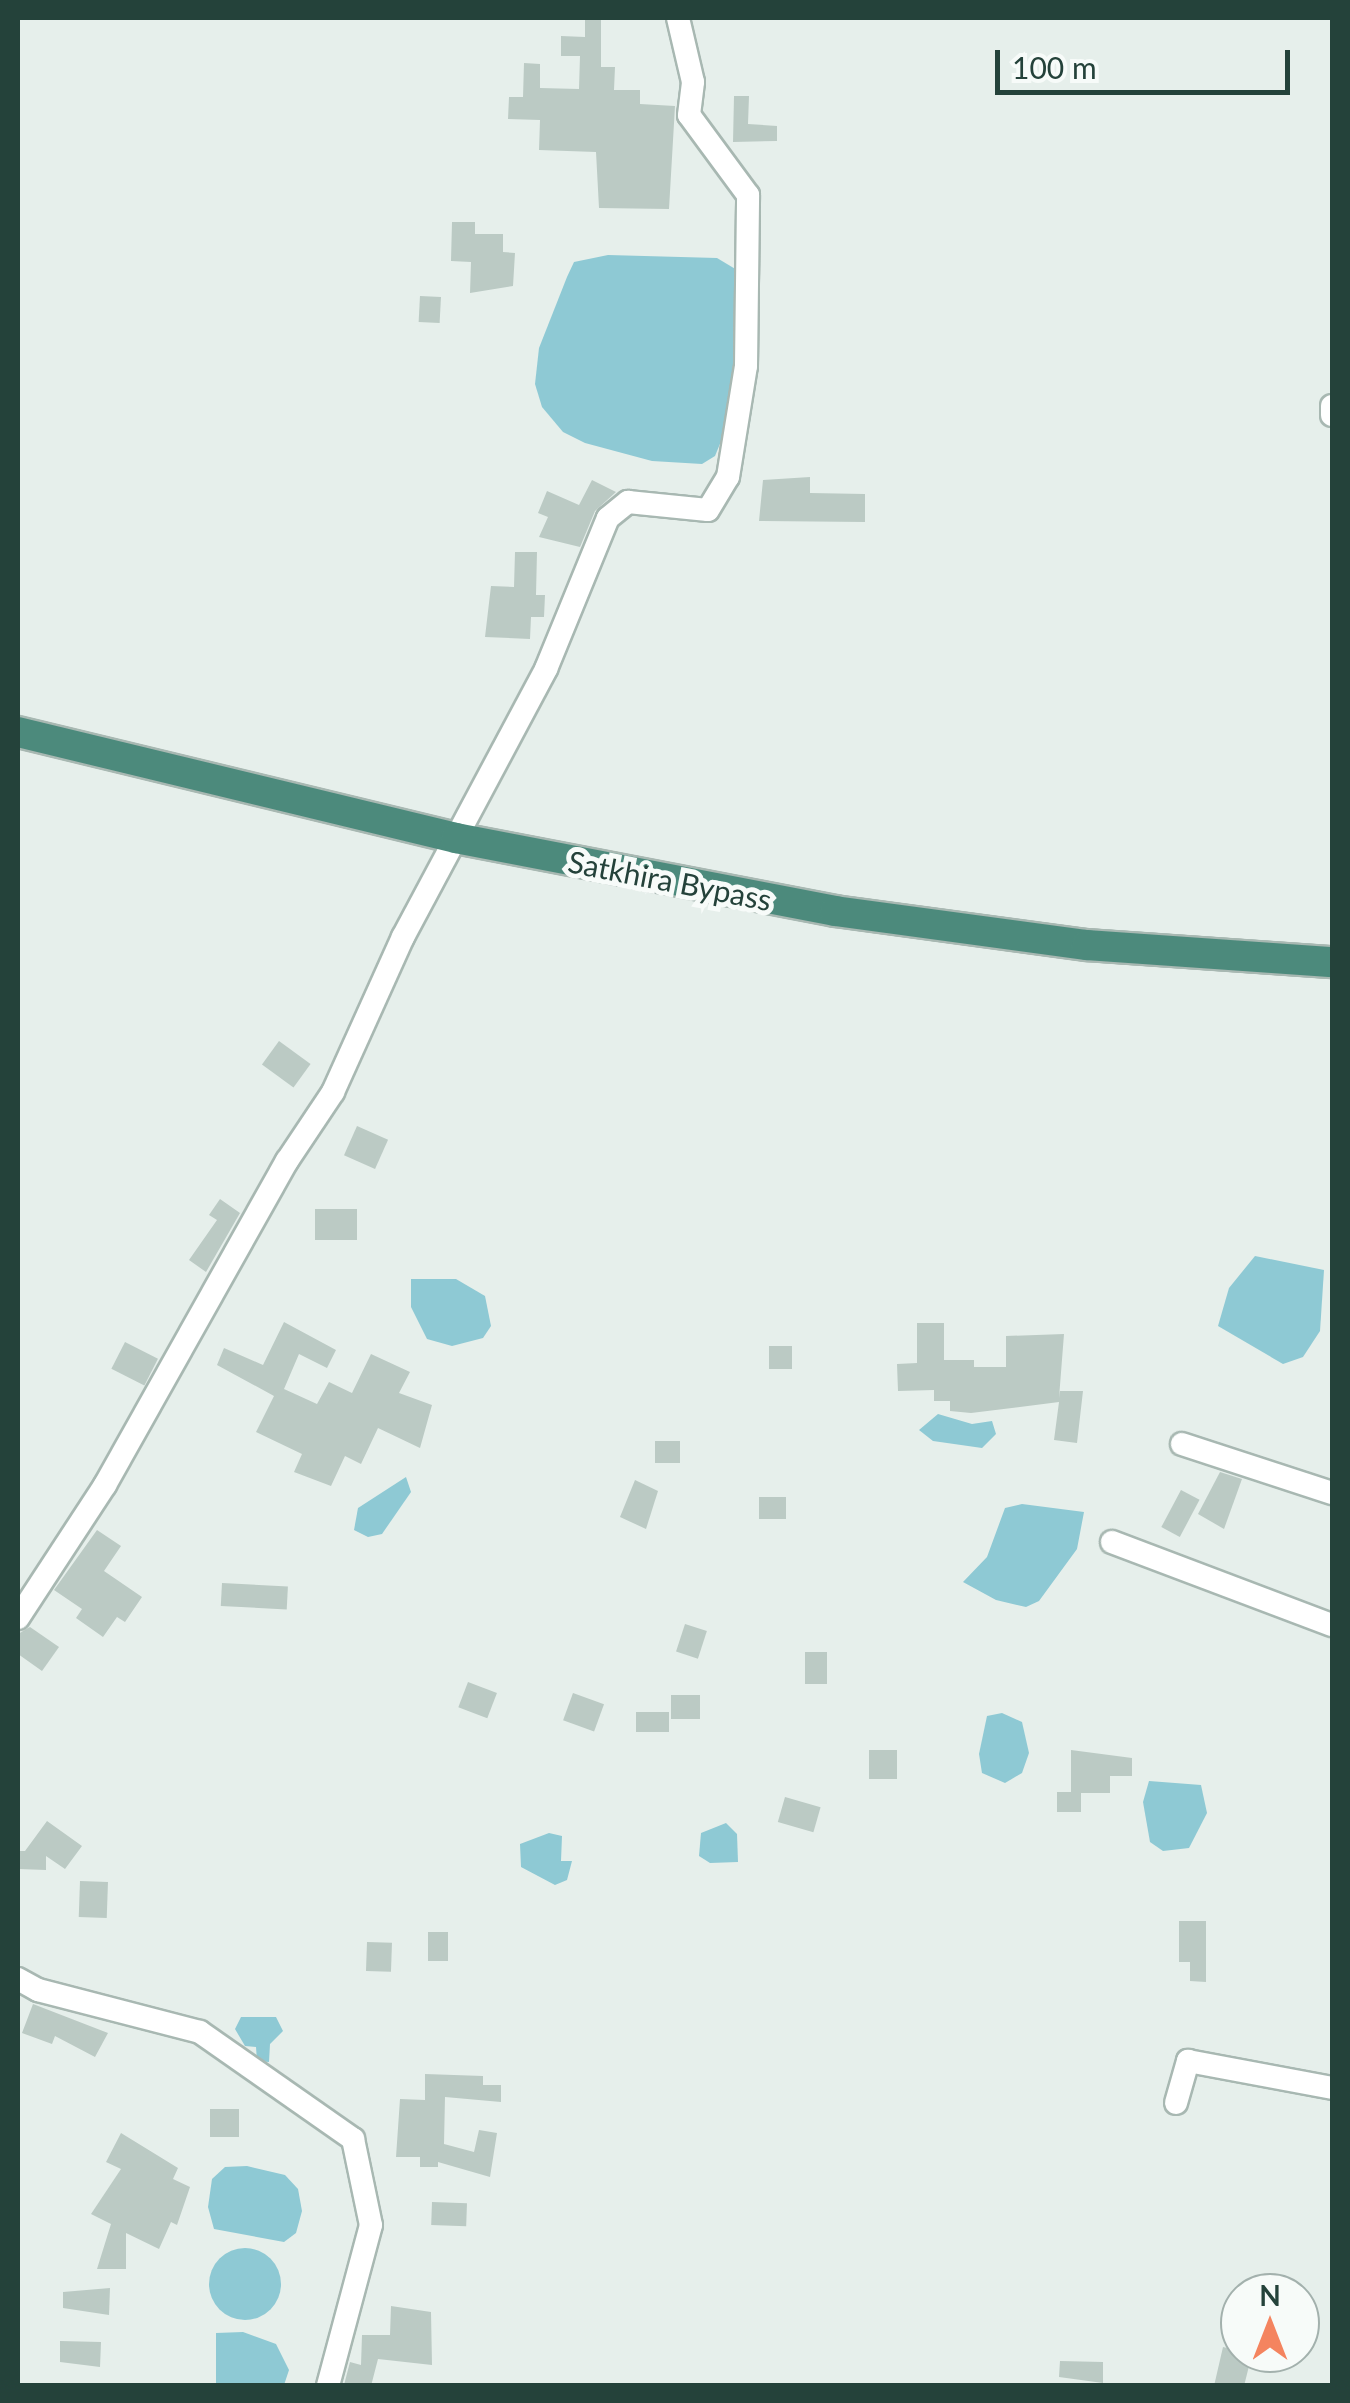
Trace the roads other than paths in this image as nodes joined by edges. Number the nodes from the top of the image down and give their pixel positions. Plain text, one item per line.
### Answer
1 (678, 18) edge
2 (1332, 406) edge
3 (1332, 415) edge
4 (18, 732) edge
5 (456, 838) junction
6 (1332, 962) edge
7 (1182, 1444) dead end
8 (1332, 1492) edge
9 (1112, 1542) dead end
10 (18, 1618) edge
11 (1332, 1625) edge
12 (18, 1979) edge
13 (1332, 2088) edge
14 (1176, 2103) dead end
15 (328, 2386) edge

1 - 5 street
2 - 3 street
4 - 5 highway, Satkhira Bypass
5 - 6 highway, Satkhira Bypass
5 - 10 street
7 - 8 street
9 - 11 street
12 - 15 street
13 - 14 street

